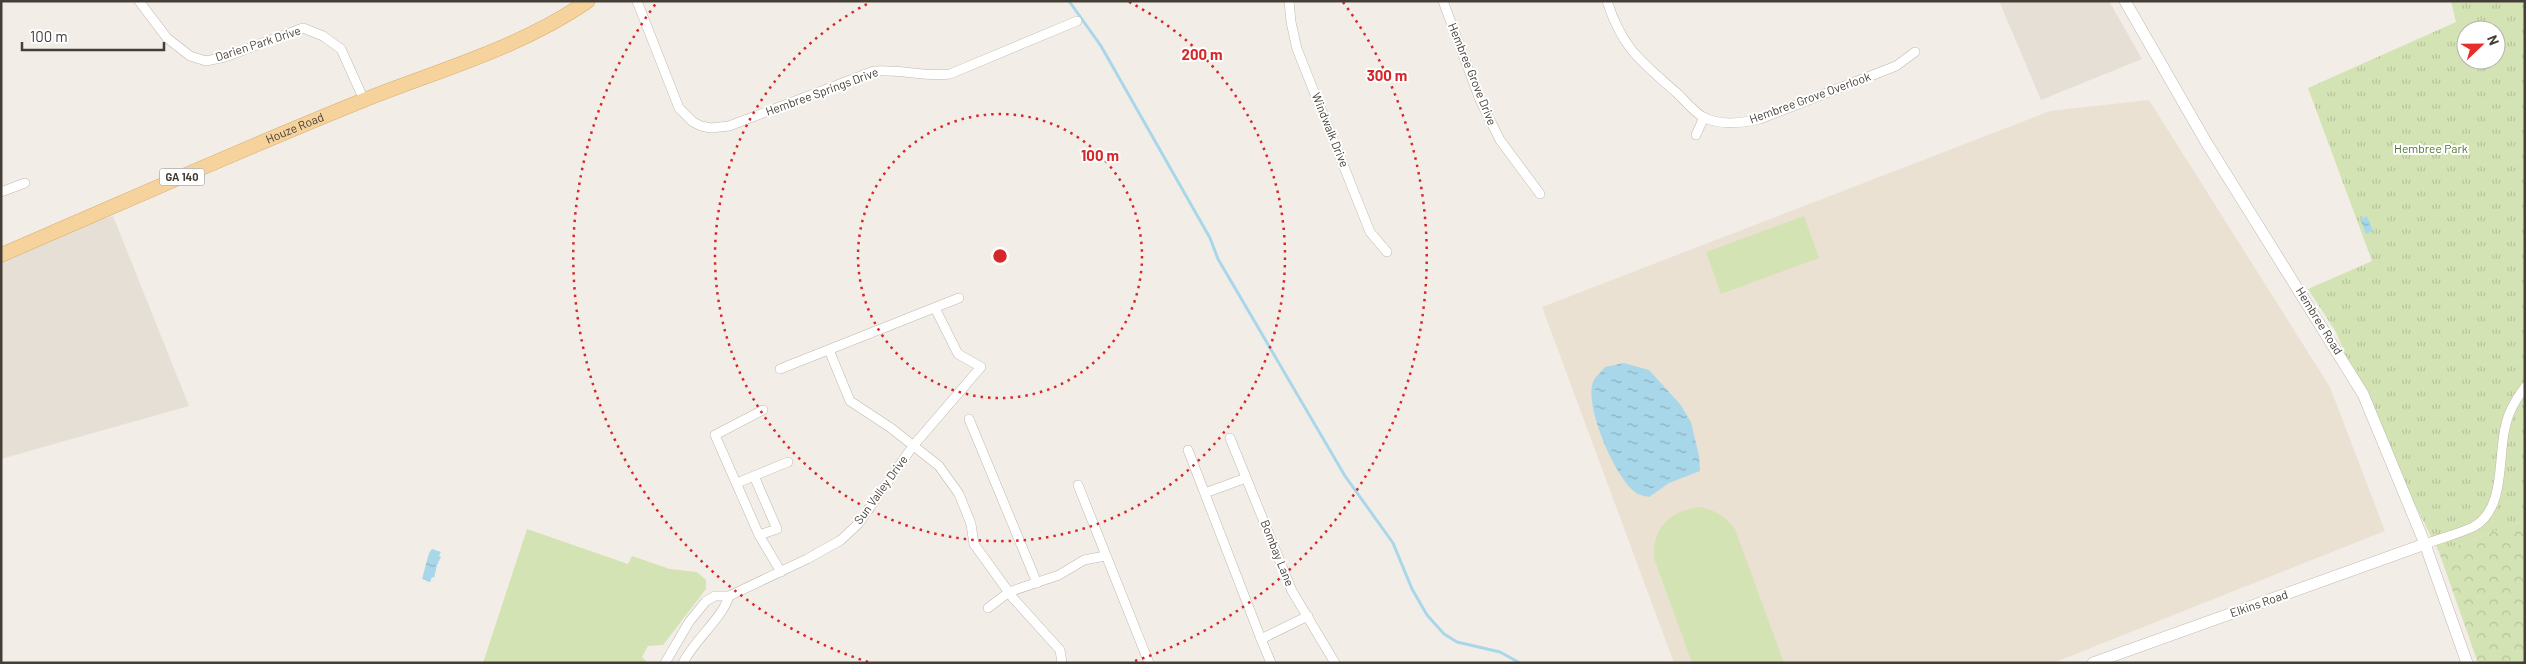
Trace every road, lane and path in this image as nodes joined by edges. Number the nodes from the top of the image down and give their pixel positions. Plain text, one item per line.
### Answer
1 (139, 1) edge
2 (588, 1) edge
3 (637, 1) edge
4 (1289, 1) edge
5 (1443, 1) edge
6 (1607, 1) edge
7 (2125, 1) edge
8 (1077, 21) dead end
9 (1915, 52) dead end
10 (364, 100) junction
11 (1704, 117) junction
12 (1696, 136) dead end
13 (25, 183) dead end
14 (1, 192) edge
15 (1540, 194) dead end
16 (1387, 252) dead end
17 (1, 255) edge
18 (959, 298) dead end
19 (935, 308) junction
20 (829, 350) junction
21 (780, 369) dead end
22 (2525, 387) edge
23 (763, 410) dead end
24 (969, 419) dead end
25 (1230, 438) dead end
26 (914, 446) junction
27 (1188, 450) dead end
28 (788, 462) dead end
29 (754, 476) junction
30 (1246, 478) junction
31 (737, 483) junction
32 (1078, 485) dead end
33 (1204, 493) junction
34 (759, 535) junction
35 (2425, 544) junction
36 (1105, 556) junction
37 (781, 572) junction
38 (1037, 583) junction
39 (1009, 592) junction
40 (729, 596) junction
41 (988, 608) dead end
42 (1308, 616) junction
43 (1261, 639) junction
44 (665, 663) edge
45 (683, 663) edge
46 (1062, 663) edge
47 (1149, 663) edge
48 (1271, 663) edge
49 (1335, 663) edge
50 (2093, 663) edge
51 (2467, 663) edge

1 - 10 street, Darien Park Drive
2 - 10 main road, Houze Road / GA 140
3 - 8 street, Hembree Springs Drive
4 - 16 street, Windwalk Drive
5 - 15 street, Hembree Grove Drive
6 - 11 street
7 - 35 street, Hembree Road
9 - 11 street, Hembree Grove Overlook
10 - 17 main road, Houze Road / GA 140
11 - 12 street
13 - 14 street
18 - 19 street
19 - 20 street
19 - 26 street, Sun Valley Drive
20 - 21 street
20 - 26 street
22 - 35 street
23 - 31 street
24 - 38 street
25 - 30 street, Bombay Lane
26 - 37 street, Sun Valley Drive
26 - 39 street
27 - 33 street
28 - 29 street
29 - 31 street
29 - 34 street
30 - 33 street
30 - 42 street, Bombay Lane
31 - 34 street
32 - 36 street
33 - 43 street
34 - 37 street
35 - 50 street, Elkins Road
35 - 51 street, Hembree Road
36 - 38 street
36 - 47 street
37 - 40 street, Sun Valley Drive
38 - 39 street
39 - 41 street
39 - 46 street
40 - 44 street, Sun Valley Drive
40 - 45 street
42 - 43 street
42 - 49 street, Bombay Lane
43 - 48 street

